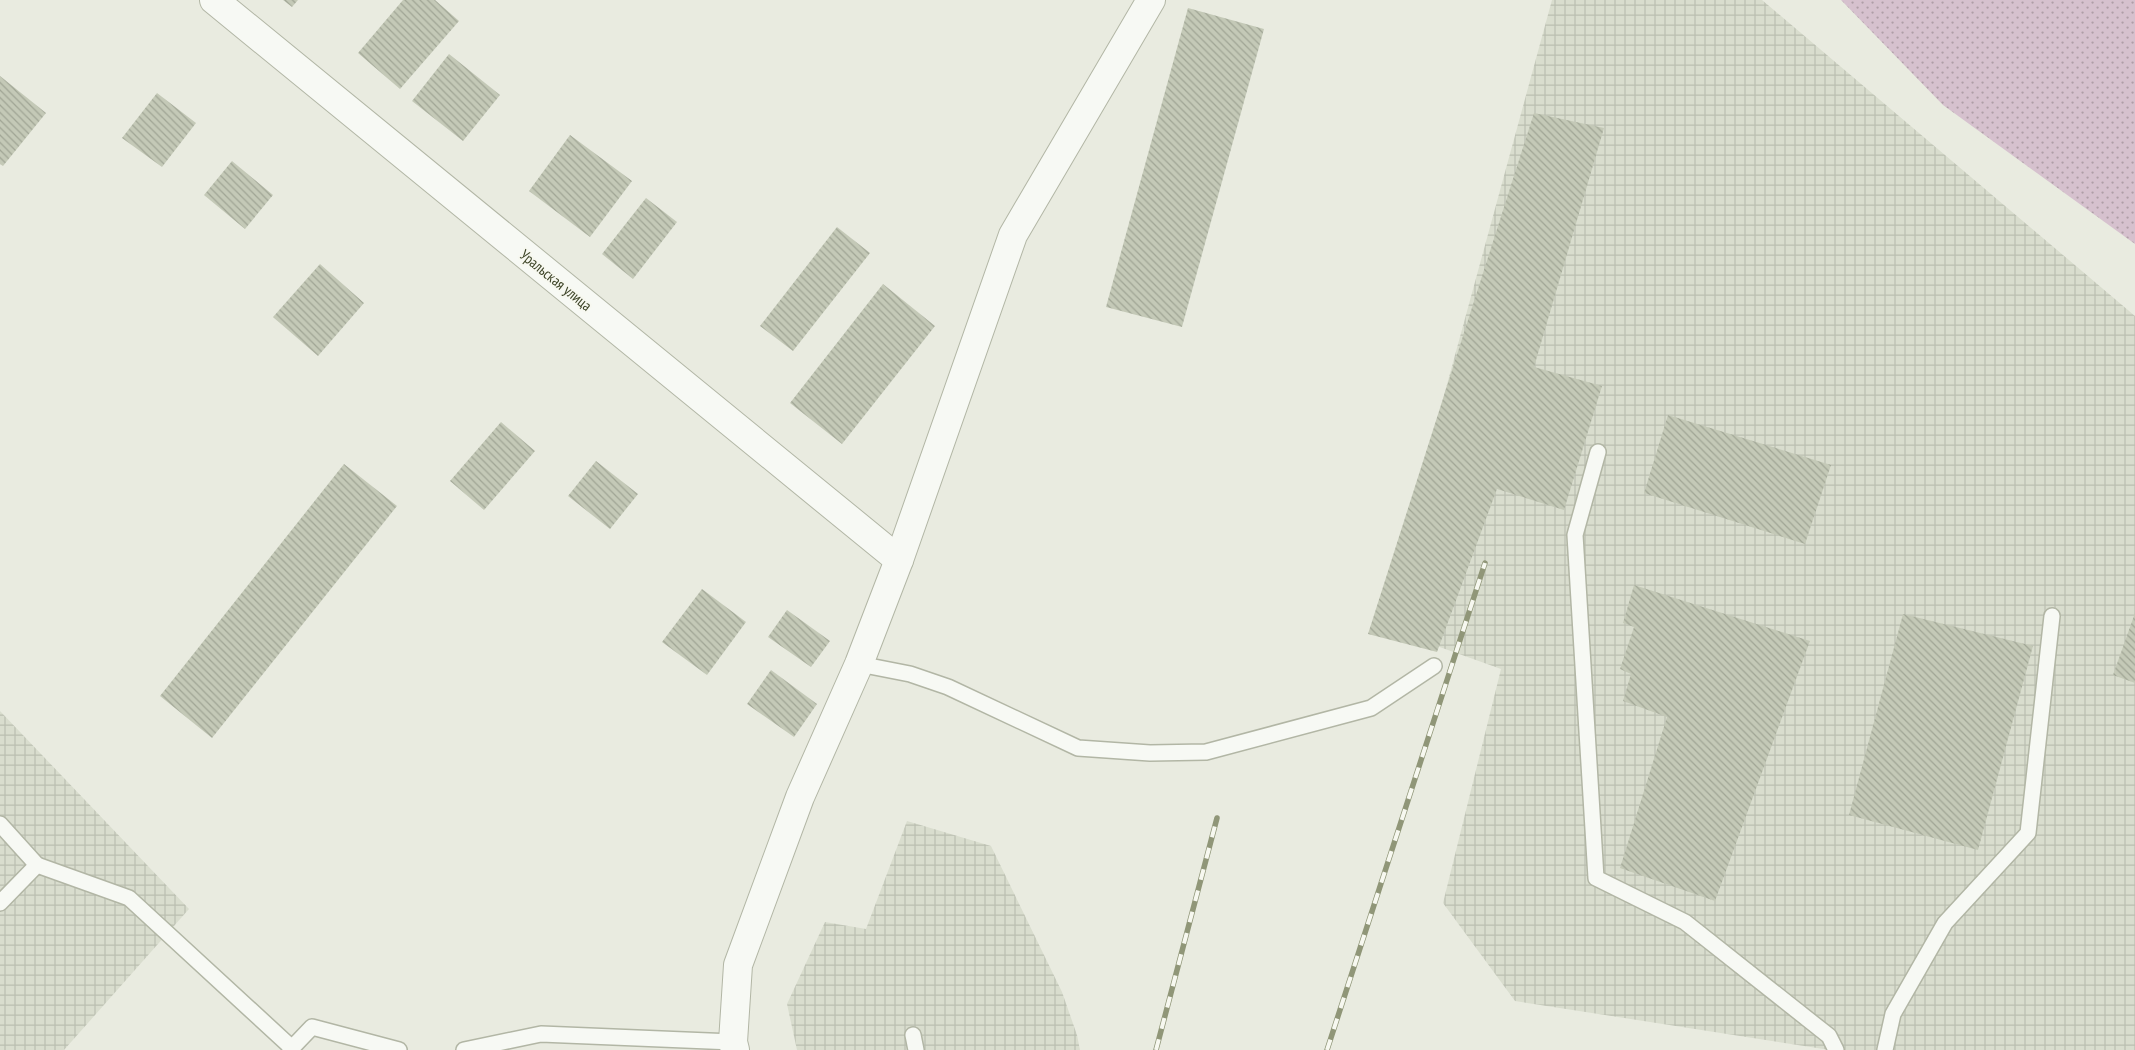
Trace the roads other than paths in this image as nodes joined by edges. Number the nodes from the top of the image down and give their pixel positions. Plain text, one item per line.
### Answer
1 (214, 0) edge
2 (1151, 0) edge
3 (1598, 452) dead end
4 (899, 560) junction
5 (2052, 616) dead end
6 (859, 664) junction
7 (1434, 666) dead end
8 (0, 824) edge
9 (37, 865) junction
10 (0, 903) edge
11 (734, 1046) edge
12 (291, 1049) edge
13 (399, 1050) edge
14 (464, 1050) edge
15 (1836, 1050) edge
16 (1886, 1050) edge

1 - 4 street, Уральская улица
2 - 4 street
3 - 15 lane
4 - 6 street
5 - 16 lane
6 - 7 lane
6 - 11 street
8 - 9 lane
9 - 10 lane
9 - 12 lane
11 - 14 lane
12 - 13 lane

